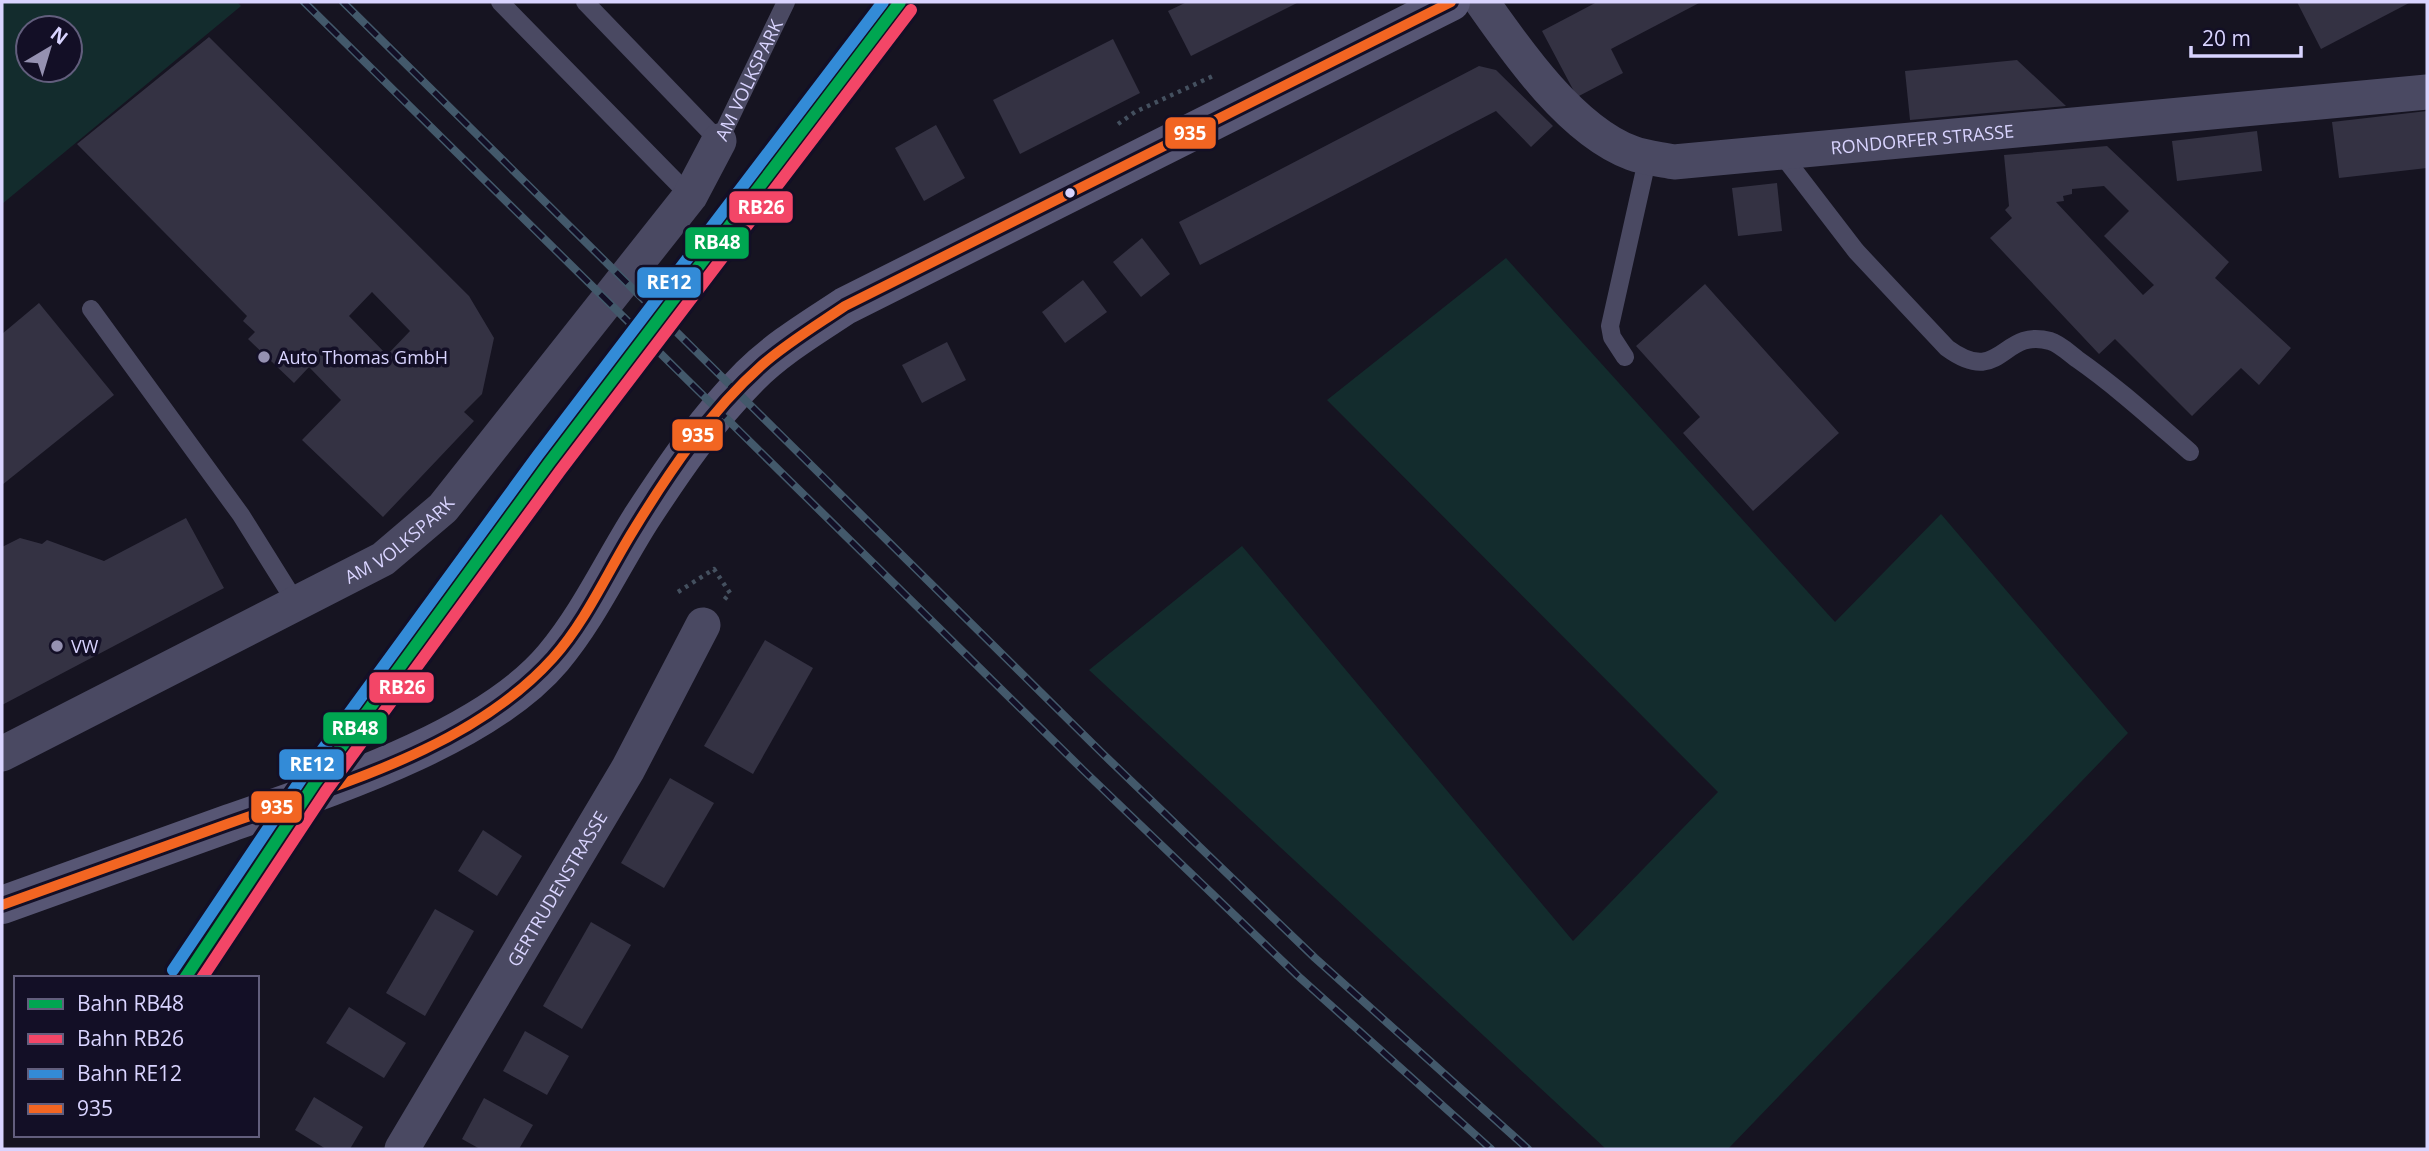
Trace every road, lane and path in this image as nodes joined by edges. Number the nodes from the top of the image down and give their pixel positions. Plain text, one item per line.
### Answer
1 (500, 2) edge
2 (585, 2) edge
3 (786, 2) edge
4 (1451, 2) edge
5 (1482, 2) edge
6 (2427, 92) edge
7 (719, 141) junction
8 (1780, 152) junction
9 (1648, 156) junction
10 (690, 196) junction
11 (91, 309) dead end
12 (1625, 357) dead end
13 (2190, 452) dead end
14 (678, 592) dead end
15 (730, 593) dead end
16 (296, 603) junction
17 (703, 625) dead end
18 (2, 754) edge
19 (2, 905) edge
20 (402, 1149) edge

1 - 10 lane
2 - 7 lane
3 - 7 lane, AM VOLKSPARK
4 - 19 main road
5 - 9 street, RONDORFER STRASSE
6 - 8 street, RONDORFER STRASSE
7 - 10 street, AM VOLKSPARK
8 - 9 street, RONDORFER STRASSE
8 - 13 lane
9 - 12 lane
10 - 16 street, AM VOLKSPARK
11 - 16 lane
14 - 15 path
16 - 18 street, AM VOLKSPARK
17 - 20 street, GERTRUDENSTRASSE

